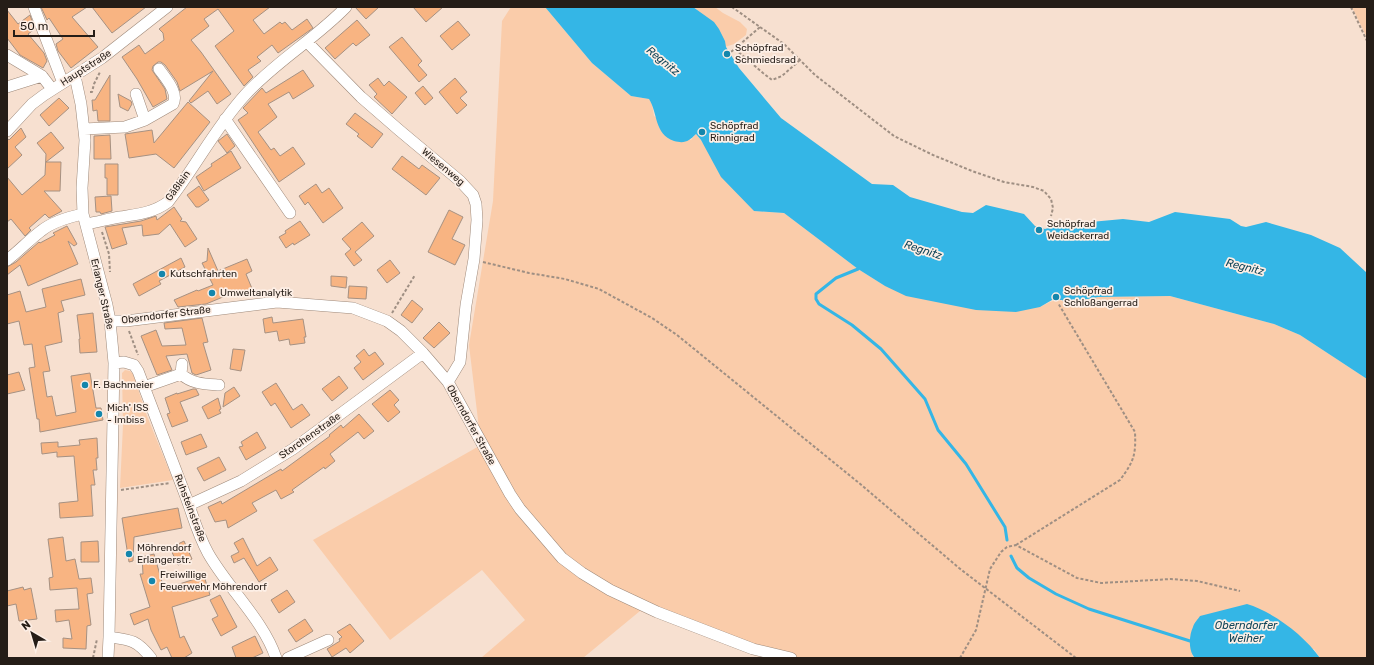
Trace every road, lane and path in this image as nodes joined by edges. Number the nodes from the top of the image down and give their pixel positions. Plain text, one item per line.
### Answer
1 (34, 7) edge
2 (167, 7) edge
3 (346, 7) edge
4 (732, 7) edge
5 (1351, 7) edge
6 (760, 27) junction
7 (1367, 41) edge
8 (307, 42) junction
9 (735, 49) junction
10 (731, 52) dead end
11 (7, 55) edge
12 (102, 58) junction
13 (800, 60) junction
14 (159, 69) dead end
15 (42, 76) junction
16 (75, 76) junction
17 (63, 83) junction
18 (7, 87) edge
19 (52, 89) junction
20 (136, 94) dead end
21 (79, 95) junction
22 (225, 119) junction
23 (145, 120) junction
24 (84, 129) junction
25 (7, 132) edge
26 (290, 213) dead end
27 (1051, 216) dead end
28 (84, 219) junction
29 (474, 259) junction
30 (7, 260) edge
31 (415, 275) dead end
32 (1058, 303) dead end
33 (110, 321) junction
34 (387, 321) junction
35 (423, 353) junction
36 (114, 363) junction
37 (448, 382) junction
38 (219, 385) dead end
39 (144, 387) junction
40 (180, 481) junction
41 (112, 491) junction
42 (189, 505) junction
43 (1016, 545) junction
44 (985, 587) junction
45 (1240, 591) dead end
46 (109, 637) junction
47 (328, 640) dead end
48 (108, 658) edge
49 (151, 658) edge
50 (276, 658) edge
51 (288, 658) edge
52 (791, 658) edge
53 (960, 658) edge
54 (1076, 658) edge

1 - 17 street
2 - 12 street, Hauptstraße
3 - 8 street, Gäßlein
4 - 6 path
5 - 7 path
6 - 9 path
6 - 13 path
8 - 22 street, Gäßlein
8 - 29 street, Wiesenweg
9 - 10 path
9 - 13 path
11 - 15 street
12 - 16 street, Hauptstraße
12 - 21 path
13 - 27 path
14 - 23 street
15 - 18 street
15 - 19 street
16 - 17 street, Hauptstraße
16 - 21 street, Erlanger Straße
17 - 19 street, Hauptstraße
19 - 25 street, Hauptstraße
20 - 23 street
21 - 24 street, Erlanger Straße
22 - 26 street
22 - 28 street, Gäßlein
23 - 24 street
24 - 28 street, Erlanger Straße
28 - 30 street, Gäßlein
28 - 33 street, Erlanger Straße
29 - 37 street, Wiesenweg
29 - 44 path
31 - 34 path
32 - 43 path
33 - 34 street, Oberndorfer Straße
33 - 36 street, Erlanger Straße
34 - 35 street, Oberndorfer Straße
35 - 37 street, Oberndorfer Straße
35 - 42 street, Storchenstraße
36 - 39 street, Ruhsteinstraße
36 - 41 street, Erlanger Straße
37 - 52 street, Oberndorfer Straße
38 - 39 street
39 - 40 street, Ruhsteinstraße
40 - 41 path
40 - 42 street, Ruhsteinstraße
41 - 46 street, Erlanger Straße
42 - 50 street, Ruhsteinstraße
43 - 44 path
43 - 45 path
44 - 53 path
44 - 54 path
46 - 48 street, Erlanger Straße
46 - 49 street
47 - 51 street

